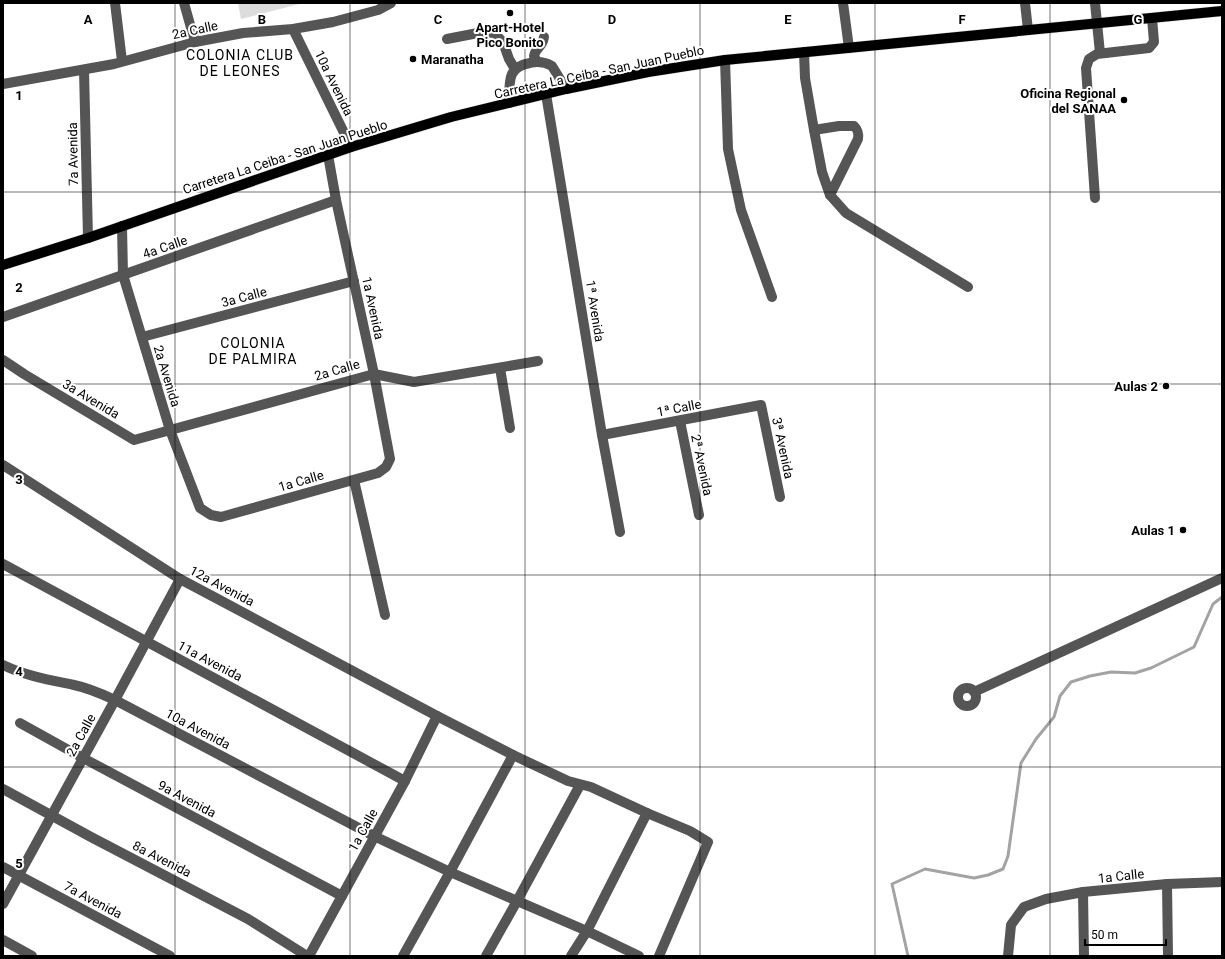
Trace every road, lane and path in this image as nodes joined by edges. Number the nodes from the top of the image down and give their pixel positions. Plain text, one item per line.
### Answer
1 (115, 3) edge
2 (184, 3) edge
3 (391, 3) edge
4 (843, 3) edge
5 (1025, 3) edge
6 (1095, 3) edge
7 (1222, 11) edge
8 (1152, 18) junction
9 (1097, 23) junction
10 (293, 29) junction
11 (1028, 30) junction
12 (544, 37) dead end
13 (447, 39) dead end
14 (194, 42) junction
15 (849, 48) junction
16 (804, 52) junction
17 (1100, 53) junction
18 (725, 60) junction
19 (122, 61) junction
20 (537, 62) junction
21 (515, 69) junction
22 (84, 70) junction
23 (3, 84) edge
24 (566, 89) junction
25 (546, 94) junction
26 (509, 103) junction
27 (814, 130) junction
28 (351, 147) junction
29 (328, 155) junction
30 (830, 196) junction
31 (1095, 198) dead end
32 (336, 200) junction
33 (122, 226) junction
34 (88, 238) junction
35 (3, 265) edge
36 (123, 275) junction
37 (354, 281) junction
38 (968, 287) dead end
39 (772, 297) dead end
40 (3, 317) edge
41 (142, 337) junction
42 (3, 360) edge
43 (538, 361) dead end
44 (500, 368) junction
45 (374, 374) junction
46 (761, 405) joint
47 (680, 421) junction
48 (510, 428) dead end
49 (170, 430) junction
50 (602, 435) junction
51 (3, 465) edge
52 (386, 467) joint
53 (354, 480) junction
54 (780, 497) dead end
55 (699, 515) dead end
56 (221, 517) joint
57 (620, 532) dead end
58 (3, 564) edge
59 (1222, 578) edge
60 (180, 579) junction
61 (385, 615) dead end
62 (147, 641) junction
63 (3, 665) edge
64 (974, 692) dead end
65 (115, 700) junction
66 (437, 716) junction
67 (20, 723) dead end
68 (513, 755) junction
69 (83, 758) junction
70 (405, 780) junction
71 (580, 784) junction
72 (3, 789) edge
73 (647, 813) junction
74 (52, 816) junction
75 (374, 836) junction
76 (3, 867) edge
77 (450, 872) junction
78 (19, 875) junction
79 (1222, 882) edge
80 (1167, 884) junction
81 (1083, 892) junction
82 (342, 896) junction
83 (517, 901) junction
84 (3, 904) edge
85 (587, 930) junction
86 (3, 940) edge
87 (32, 956) edge
88 (170, 956) edge
89 (308, 956) edge
90 (403, 956) edge
91 (486, 956) edge
92 (572, 956) edge
93 (639, 956) edge
94 (659, 956) edge
95 (1008, 956) edge
96 (1084, 956) edge
97 (1168, 956) edge

1 - 19 street
2 - 14 street
3 - 10 street, 2a Calle
4 - 15 street
5 - 11 street
6 - 9 street
7 - 8 main road, Carretera La Ceiba - San Juan Pueblo
8 - 9 main road, Carretera La Ceiba - San Juan Pueblo
8 - 17 street
9 - 11 main road, Carretera La Ceiba - San Juan Pueblo
9 - 17 street
10 - 14 street, 2a Calle
10 - 28 street, 10a Avenida
11 - 15 main road, Carretera La Ceiba - San Juan Pueblo
12 - 20 street
13 - 21 street
14 - 19 street, 2a Calle
15 - 16 main road, Carretera La Ceiba - San Juan Pueblo
16 - 18 main road, Carretera La Ceiba - San Juan Pueblo
16 - 27 street
17 - 31 street
18 - 24 main road, Carretera La Ceiba - San Juan Pueblo
18 - 39 street
19 - 22 street, 2a Calle
20 - 21 street
20 - 24 street
21 - 26 street
22 - 23 street, 2a Calle
22 - 34 street, 7a Avenida
24 - 25 main road, Carretera La Ceiba - San Juan Pueblo
25 - 26 main road, Carretera La Ceiba - San Juan Pueblo
25 - 50 street, 1ª Avenida
26 - 28 main road, Carretera La Ceiba - San Juan Pueblo
27 - 30 street
27 - 30 street
28 - 29 main road, Carretera La Ceiba - San Juan Pueblo
29 - 32 street, 1a Avenida
29 - 33 main road, Carretera La Ceiba - San Juan Pueblo
30 - 38 street
32 - 36 street, 4a Calle
32 - 37 street, 1a Avenida
33 - 34 main road, Carretera La Ceiba - San Juan Pueblo
33 - 36 street, 2a Avenida
34 - 35 main road, Carretera La Ceiba - San Juan Pueblo
36 - 40 street, 4a Calle
36 - 41 street, 2a Avenida
37 - 41 street, 3a Calle
37 - 45 street, 1a Avenida
41 - 49 street, 2a Avenida
42 - 49 street, 3a Avenida
43 - 44 street, 2a Calle
44 - 45 street, 2a Calle
44 - 48 street
45 - 49 street, 2a Calle
45 - 52 street, 1a Avenida
46 - 47 street, 1ª Calle
46 - 54 street, 3ª Avenida
47 - 50 street, 1ª Calle
47 - 55 street, 2ª Avenida
49 - 56 street, 2a Avenida
50 - 57 street, 1ª Avenida
51 - 60 street, 12a Avenida
52 - 53 street, 1a Calle
53 - 56 street, 1a Calle
53 - 61 street
58 - 62 street, 11a Avenida
59 - 64 street
60 - 62 street, 2a Calle
60 - 66 street, 12a Avenida
62 - 65 street, 2a Calle
62 - 70 street, 11a Avenida
63 - 65 street, 10a Avenida
65 - 69 street, 2a Calle
65 - 75 street, 10a Avenida
66 - 68 street, 12a Avenida
66 - 70 street, 1a Calle
67 - 69 street, 9a Avenida
68 - 71 street, 12a Avenida
68 - 77 street
69 - 74 street, 2a Calle
69 - 82 street, 9a Avenida
70 - 75 street, 1a Calle
71 - 73 street, 12a Avenida
71 - 83 street
72 - 74 street, 8a Avenida
73 - 85 street
73 - 94 street, 12a Avenida
74 - 78 street, 2a Calle
74 - 89 street, 8a Avenida
75 - 77 street, 10a Avenida
75 - 82 street, 1a Calle
76 - 78 street, 7a Avenida
77 - 83 street, 10a Avenida
77 - 90 street
78 - 84 street, 2a Calle
78 - 88 street, 7a Avenida
79 - 80 street, 1a Calle
80 - 81 street, 1a Calle
80 - 97 street
81 - 95 street, 1a Calle
81 - 96 street
82 - 89 street, 1a Calle
83 - 85 street, 10a Avenida
83 - 91 street
85 - 92 street
85 - 93 street, 10a Avenida
86 - 87 street

